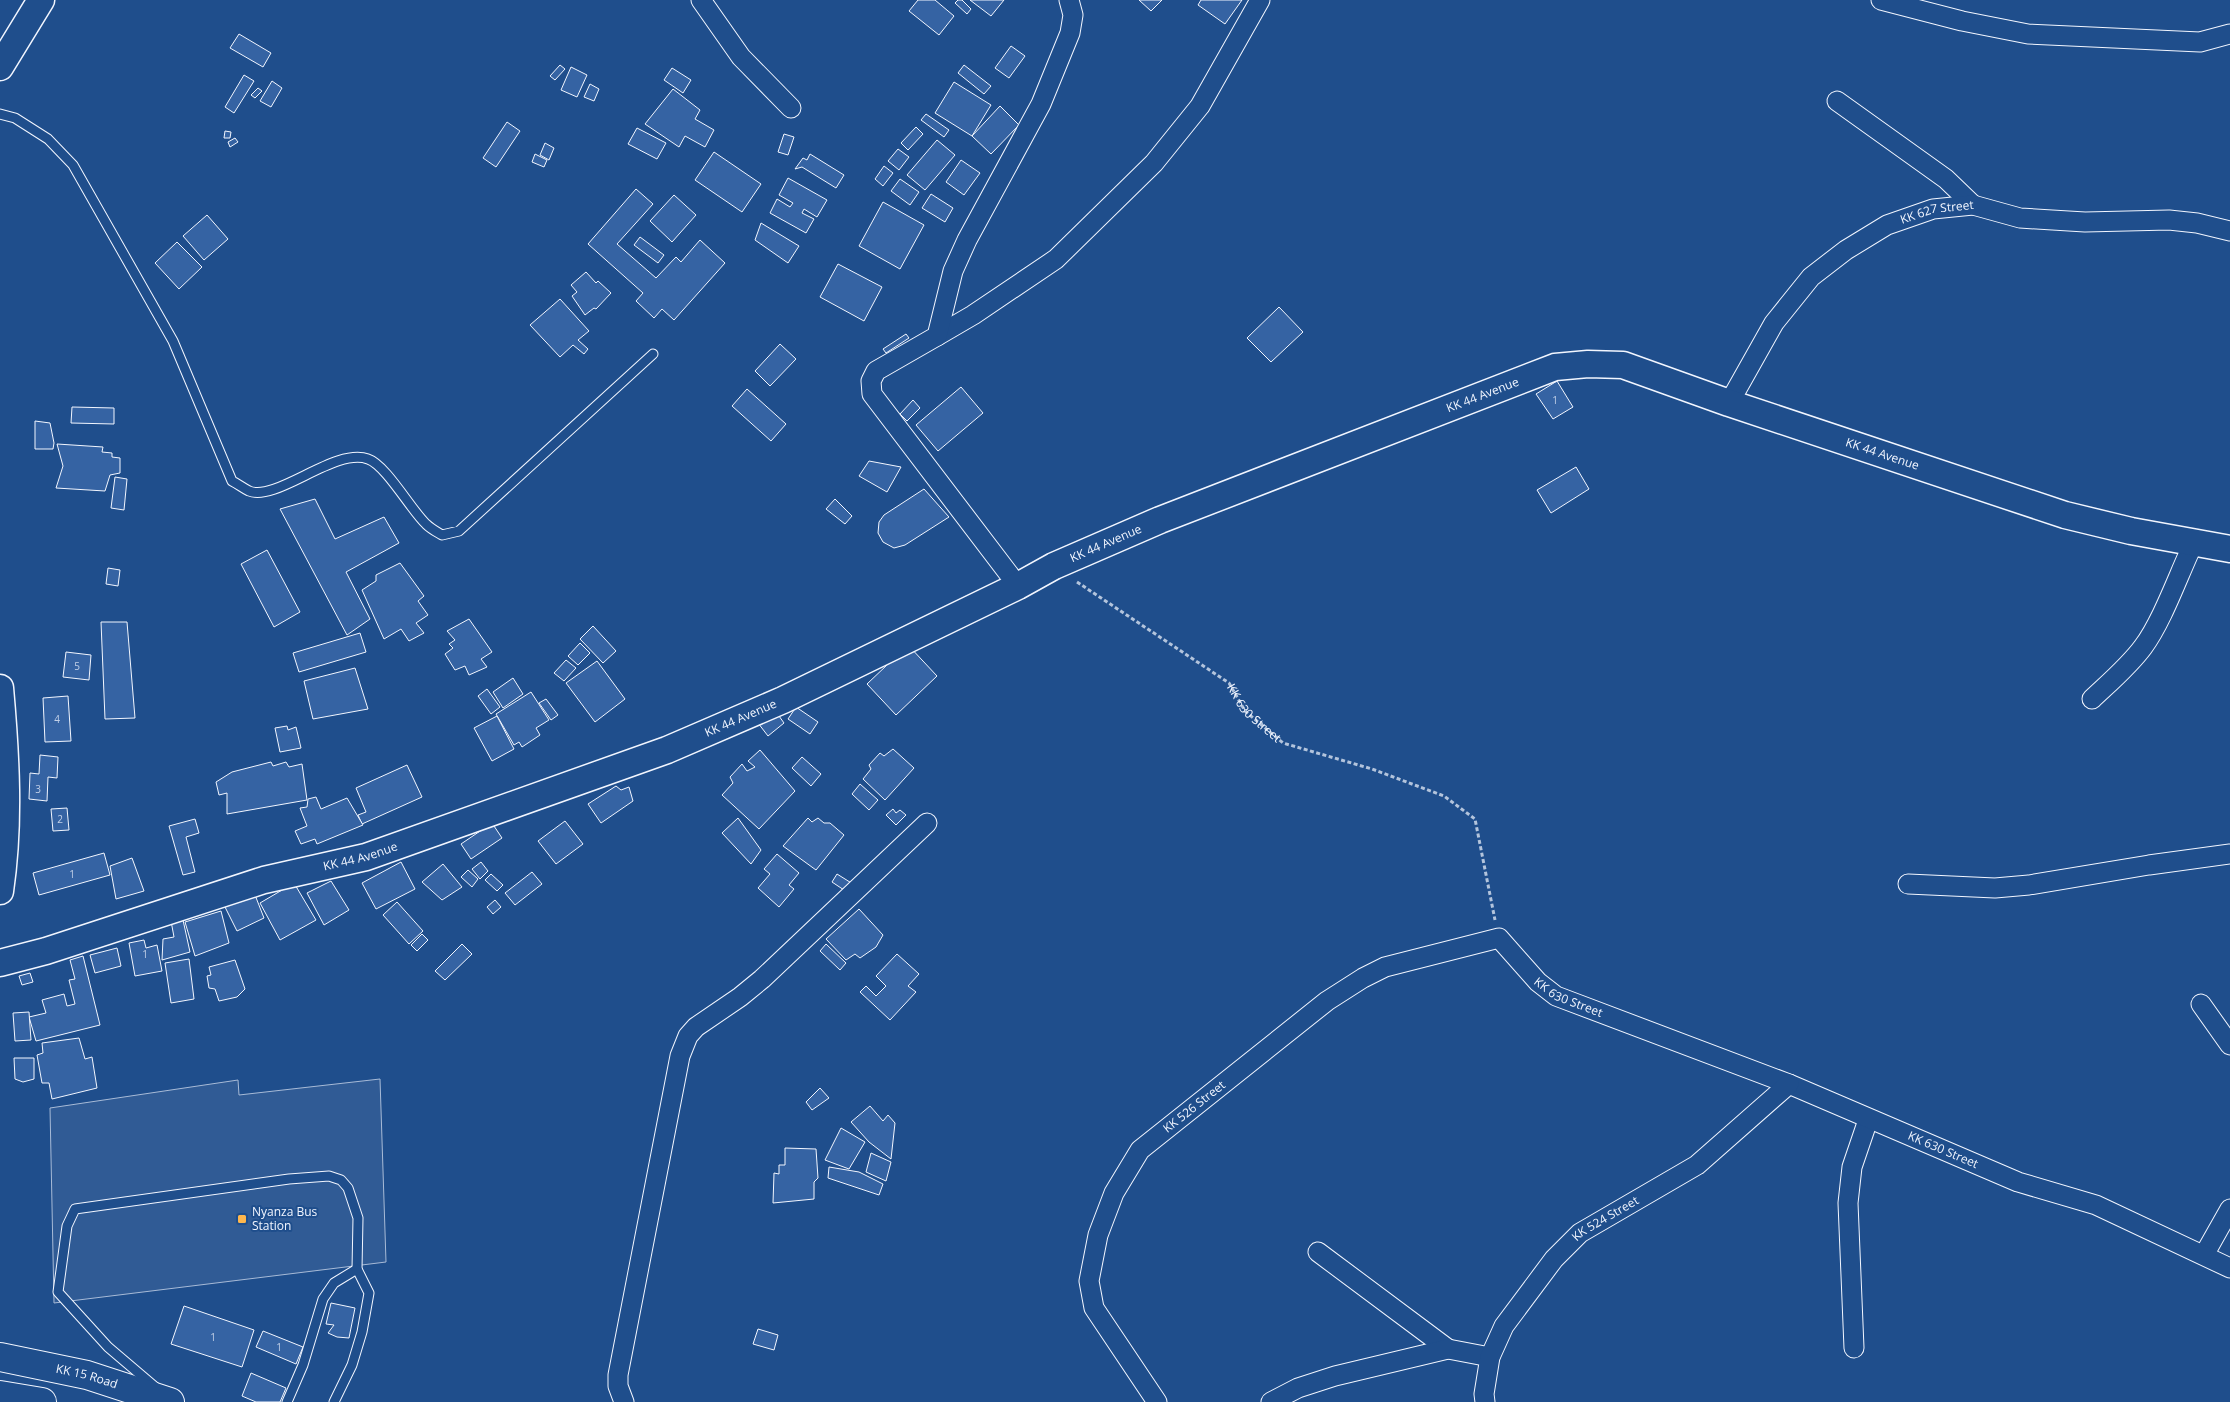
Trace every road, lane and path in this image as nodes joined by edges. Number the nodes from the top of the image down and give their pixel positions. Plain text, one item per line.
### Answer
1 (41, 0) edge
2 (701, 0) edge
3 (1069, 0) edge
4 (1260, 0) edge
5 (1881, 0) edge
6 (2230, 34) edge
7 (0, 67) edge
8 (1837, 101) dead end
9 (791, 108) dead end
10 (0, 114) edge
11 (1973, 205) junction
12 (2230, 231) edge
13 (937, 336) junction
14 (653, 354) dead end
15 (1729, 403) junction
16 (2194, 542) junction
17 (2230, 549) edge
18 (1054, 566) junction
19 (1018, 586) junction
20 (0, 688) edge
21 (2092, 699) dead end
22 (927, 823) dead end
23 (2230, 854) edge
24 (1908, 884) dead end
25 (0, 891) edge
26 (1499, 938) junction
27 (0, 963) edge
28 (2201, 1004) dead end
29 (2230, 1045) edge
30 (1789, 1084) junction
31 (1868, 1120) junction
32 (2230, 1209) edge
33 (1318, 1252) dead end
34 (2204, 1255) junction
35 (2230, 1268) edge
36 (356, 1269) junction
37 (1854, 1348) dead end
38 (1448, 1349) junction
39 (0, 1357) edge
40 (1490, 1357) junction
41 (0, 1395) edge
42 (42, 1402) edge
43 (171, 1402) edge
44 (287, 1402) edge
45 (334, 1402) edge
46 (624, 1402) edge
47 (1157, 1402) edge
48 (1271, 1402) edge
49 (1485, 1402) edge

1 - 7 main road
2 - 9 street
3 - 13 street
4 - 13 street
5 - 6 street
8 - 11 street
10 - 14 lane
11 - 12 street, KK 627 Street
11 - 15 street, KK 627 Street
13 - 19 street
15 - 16 main road, KK 44 Avenue
15 - 18 main road, KK 44 Avenue
16 - 17 main road, KK 44 Avenue
16 - 21 street
18 - 19 main road, KK 44 Avenue
18 - 26 path, KK 630 Street
19 - 27 main road, KK 44 Avenue
20 - 25 main road
22 - 46 street
23 - 24 street
26 - 30 street, KK 630 Street
26 - 47 street, KK 526 Street
28 - 29 street
30 - 31 street, KK 630 Street
30 - 40 street, KK 524 Street
31 - 34 street, KK 630 Street
31 - 37 street
32 - 34 street
33 - 38 street
34 - 35 street, KK 630 Street
36 - 43 lane
36 - 44 lane
36 - 45 lane
38 - 40 street
38 - 48 street
39 - 43 highway, KK 15 Road
40 - 49 street, KK 524 Street
41 - 42 highway

